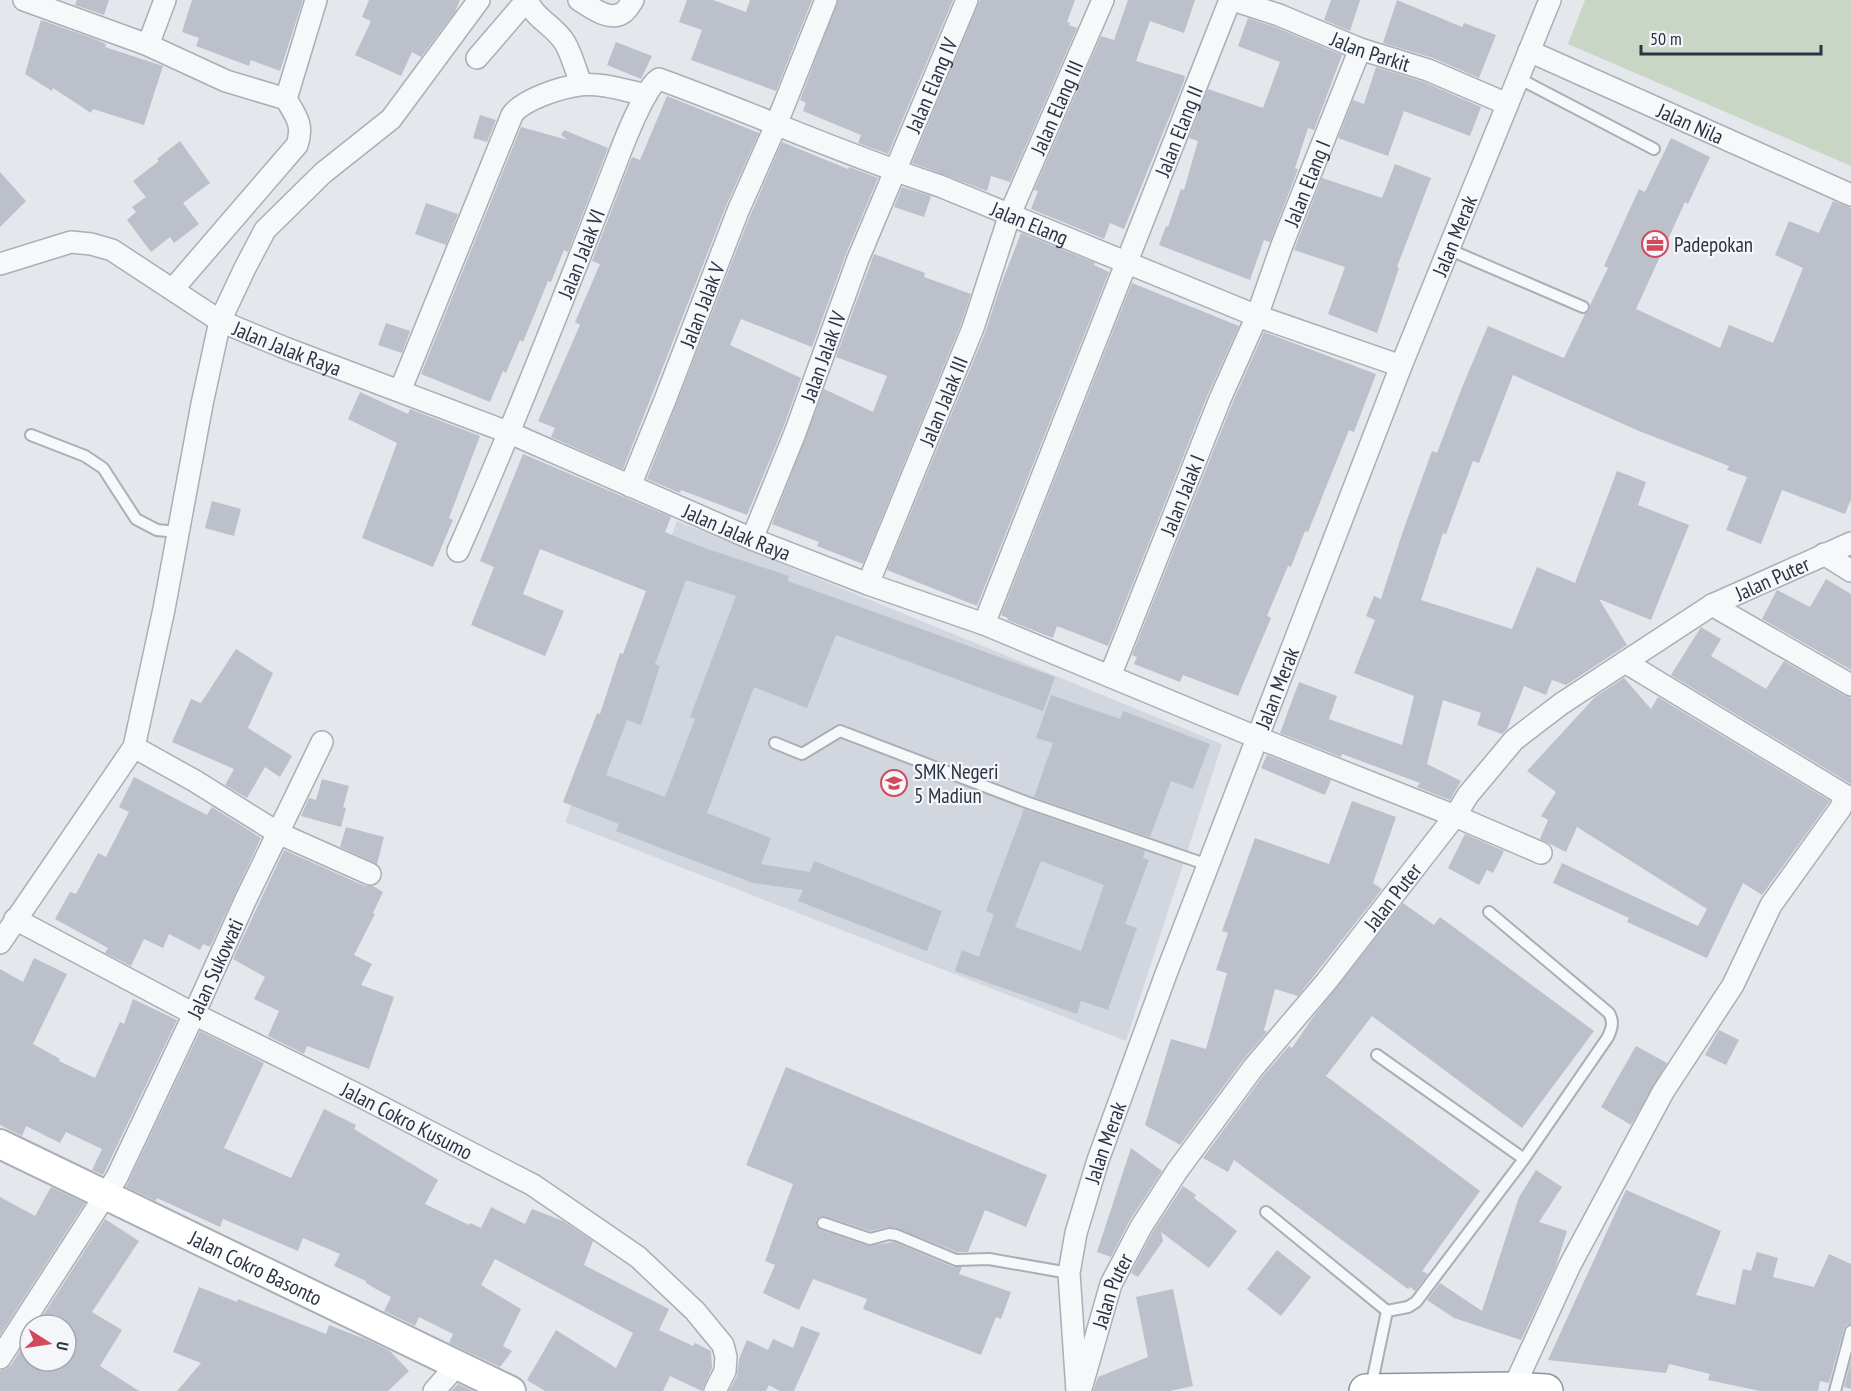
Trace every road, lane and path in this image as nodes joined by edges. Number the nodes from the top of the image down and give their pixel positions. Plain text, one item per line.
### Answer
1 (24, 0) edge
2 (165, 0) edge
3 (316, 0) edge
4 (479, 0) edge
5 (526, 0) edge
6 (579, 0) edge
7 (633, 0) edge
8 (826, 0) edge
9 (967, 0) edge
10 (1103, 0) edge
11 (1232, 0) edge
12 (1550, 0) edge
13 (148, 45) junction
14 (1360, 50) junction
15 (1529, 51) junction
16 (477, 58) dead end
17 (1518, 78) junction
18 (581, 84) junction
19 (652, 87) junction
20 (286, 99) junction
21 (1507, 104) junction
22 (776, 125) junction
23 (1654, 149) dead end
24 (896, 172) junction
25 (1851, 195) edge
26 (1010, 214) junction
27 (1448, 249) junction
28 (1126, 262) junction
29 (0, 264) edge
30 (173, 289) junction
31 (1583, 307) dead end
32 (1257, 316) junction
33 (220, 321) junction
34 (1401, 366) junction
35 (400, 391) junction
36 (510, 433) junction
37 (31, 435) dead end
38 (630, 486) junction
39 (178, 532) junction
40 (752, 539) junction
41 (1851, 543) edge
42 (458, 551) dead end
43 (1824, 554) junction
44 (1851, 571) edge
45 (867, 584) junction
46 (1712, 604) junction
47 (984, 624) junction
48 (1625, 662) junction
49 (1110, 676) junction
50 (1851, 686) edge
51 (1256, 737) junction
52 (322, 742) dead end
53 (776, 743) dead end
54 (134, 747) junction
55 (1849, 797) edge
56 (1455, 816) junction
57 (278, 833) junction
58 (1541, 852) dead end
59 (1208, 865) junction
60 (370, 874) dead end
61 (1489, 912) dead end
62 (15, 919) junction
63 (0, 943) edge
64 (194, 1014) junction
65 (1377, 1055) dead end
66 (0, 1144) edge
67 (1524, 1159) junction
68 (106, 1195) junction
69 (1266, 1212) dead end
70 (824, 1223) dead end
71 (1069, 1273) junction
72 (1387, 1311) junction
73 (1851, 1331) edge
74 (0, 1358) edge
75 (457, 1365) junction
76 (1513, 1389) junction
77 (434, 1391) edge
78 (511, 1391) edge
79 (715, 1391) edge
80 (1079, 1391) edge
81 (1368, 1391) edge
82 (1546, 1391) edge
83 (1835, 1391) edge

1 - 13 street
2 - 13 street
3 - 20 street
4 - 33 street
5 - 16 street
5 - 18 street
6 - 7 street
8 - 22 street, Jalan Jalak V
9 - 24 street, Jalan Elang IV
10 - 26 street, Jalan Elang III
11 - 14 street, Jalan Parkit
11 - 28 street, Jalan Elang II
12 - 15 street, Jalan Merak
13 - 20 street
14 - 21 street, Jalan Parkit
14 - 32 street, Jalan Elang I
15 - 17 street, Jalan Merak
15 - 25 street, Jalan Nila
17 - 21 street, Jalan Merak
17 - 23 lane
18 - 19 street, Jalan Elang
18 - 35 street
19 - 22 street, Jalan Elang
19 - 36 street, Jalan Jalak VI
20 - 30 street
21 - 27 street, Jalan Merak
22 - 24 street, Jalan Elang
22 - 38 street, Jalan Jalak V
24 - 26 street, Jalan Elang
24 - 40 street, Jalan Jalak IV
26 - 28 street, Jalan Elang
26 - 45 street, Jalan Jalak III
27 - 31 lane
27 - 34 street, Jalan Merak
28 - 32 street, Jalan Elang
28 - 47 street, Jalan Elang II
29 - 30 street, Jalan Jalak Raya
30 - 33 street, Jalan Jalak Raya
32 - 34 street, Jalan Elang
32 - 49 street, Jalan Jalak I
33 - 35 street, Jalan Jalak Raya
33 - 39 street
34 - 51 street, Jalan Merak
35 - 36 street, Jalan Jalak Raya
36 - 38 street, Jalan Jalak Raya
36 - 42 street, Jalan Jalak VI
37 - 39 lane
38 - 40 street, Jalan Jalak Raya
39 - 54 street
40 - 45 street, Jalan Jalak Raya
41 - 43 street, Jalan Puter
43 - 44 street
43 - 46 street, Jalan Puter
45 - 47 street, Jalan Jalak Raya
46 - 48 street, Jalan Puter
46 - 50 street
47 - 49 street, Jalan Jalak Raya
48 - 55 street
48 - 56 street, Jalan Puter
49 - 51 street, Jalan Jalak Raya
51 - 56 street, Jalan Jalak Raya
51 - 59 street, Jalan Merak
52 - 57 street, Jalan Sukowati
53 - 59 lane
54 - 57 street
54 - 62 street
55 - 76 street
56 - 58 street, Jalan Jalak Raya
56 - 80 street, Jalan Puter
57 - 60 street
57 - 64 street, Jalan Sukowati
59 - 71 street, Jalan Merak
61 - 67 lane
62 - 63 street
62 - 64 street, Jalan Cokro Kusumo
64 - 68 street, Jalan Sukowati
64 - 79 street, Jalan Cokro Kusumo
65 - 67 lane
66 - 68 street, Jalan Cokro Basonto
67 - 72 lane
68 - 74 street, Jalan Sukowati
68 - 75 street, Jalan Cokro Basonto
69 - 72 lane
70 - 71 lane
71 - 80 street, Jalan Merak
72 - 81 lane
73 - 83 lane
75 - 77 street
75 - 78 street, Jalan Cokro Basonto
76 - 81 highway
76 - 82 highway

